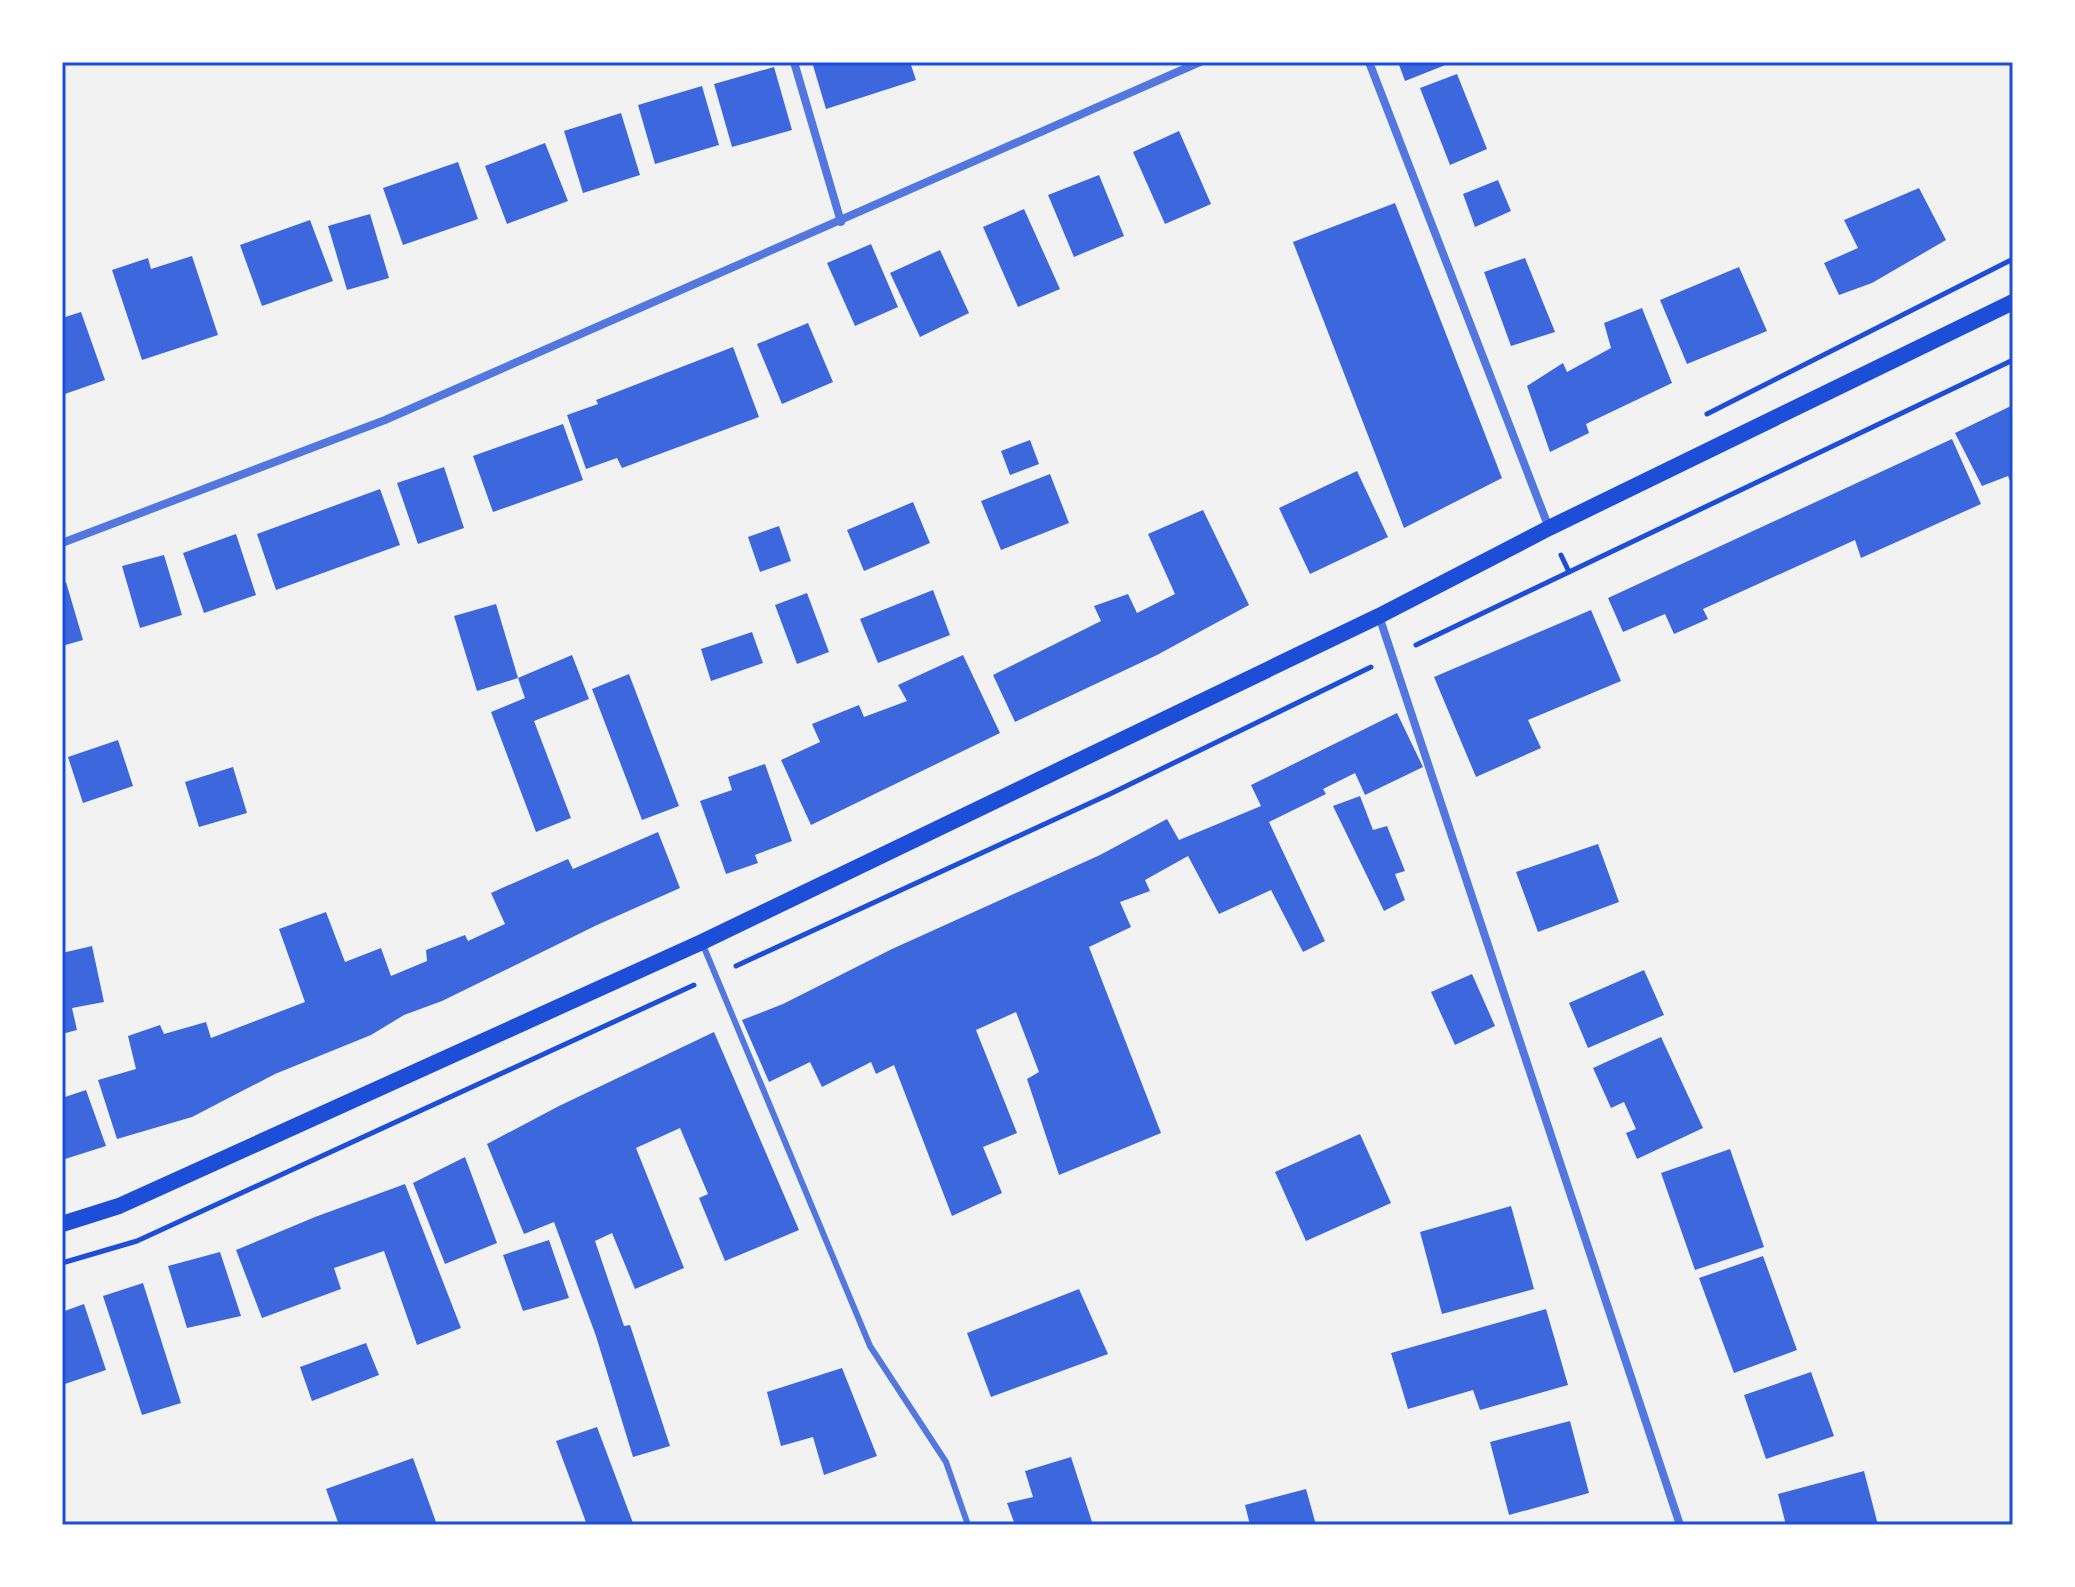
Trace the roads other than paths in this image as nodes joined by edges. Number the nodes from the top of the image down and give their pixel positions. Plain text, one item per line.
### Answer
1 (794, 62) edge
2 (1200, 62) edge
3 (1369, 62) edge
4 (841, 222) junction
5 (2013, 302) edge
6 (1549, 528) junction
7 (62, 543) edge
8 (1379, 616) junction
9 (702, 942) junction
10 (62, 1224) edge
11 (968, 1525) edge
12 (1680, 1525) edge

1 - 4 street
2 - 4 street
3 - 6 street
4 - 7 street
5 - 6 main road
6 - 8 main road
8 - 9 main road
8 - 12 street
9 - 10 main road
9 - 11 lane

